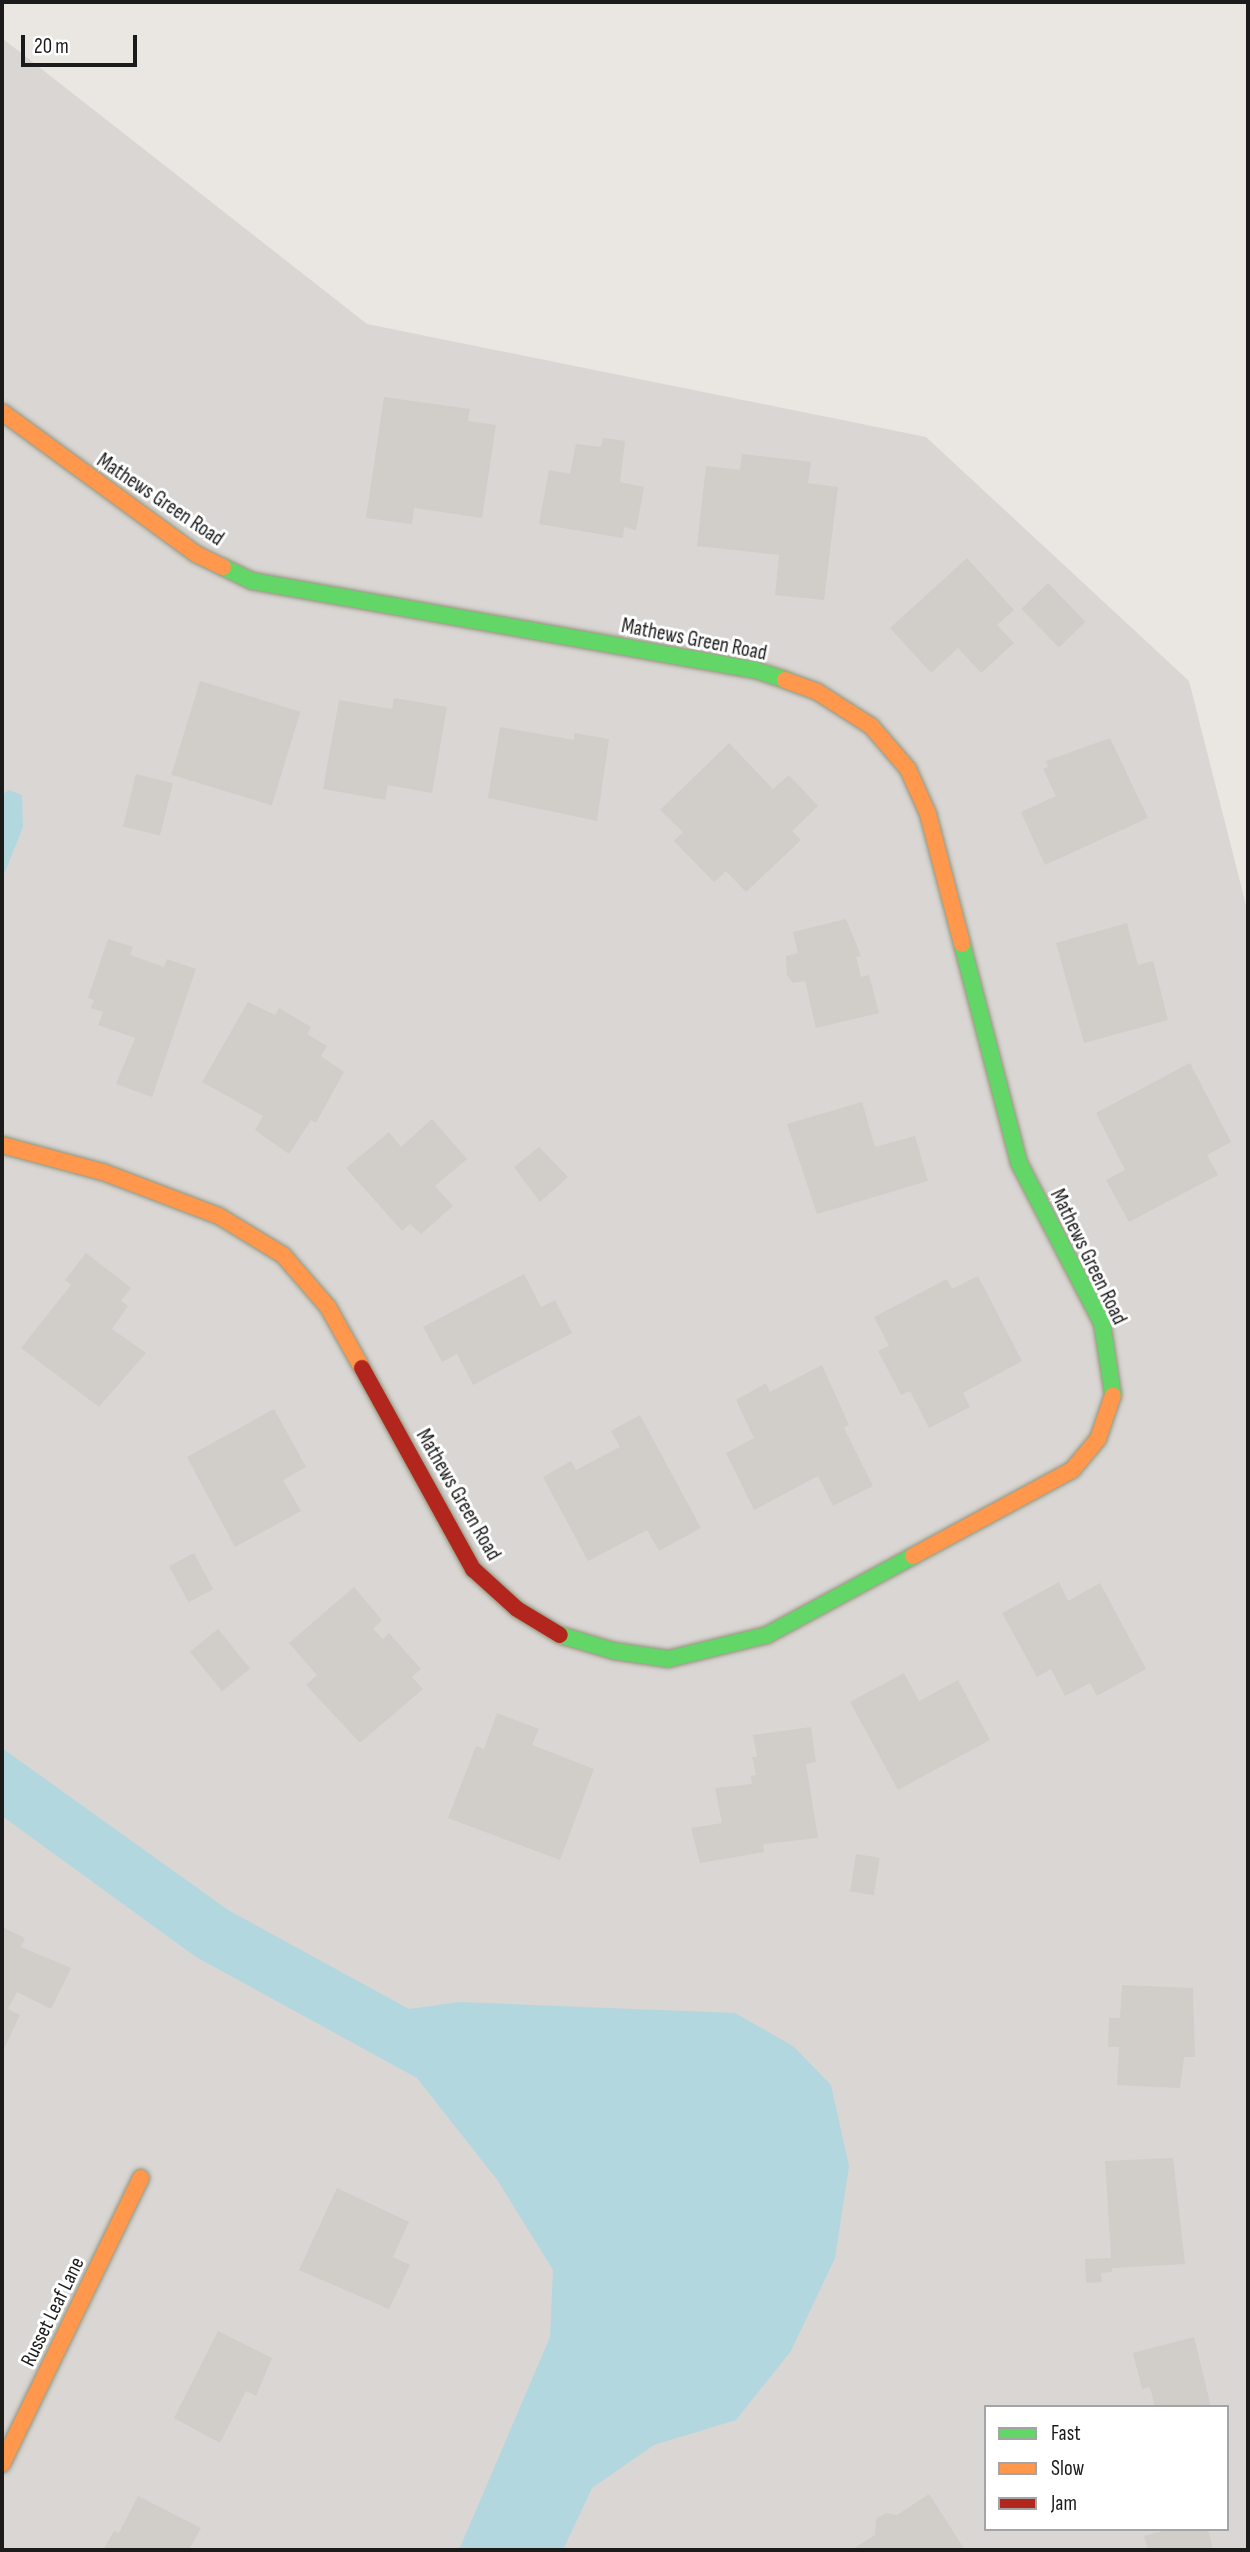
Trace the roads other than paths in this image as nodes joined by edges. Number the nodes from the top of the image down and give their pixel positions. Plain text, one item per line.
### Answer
1 (2, 412) edge
2 (2, 1145) edge
3 (141, 2178) dead end
4 (2, 2464) edge

1 - 2 street, Mathews Green Road
3 - 4 street, Russet Leaf Lane

